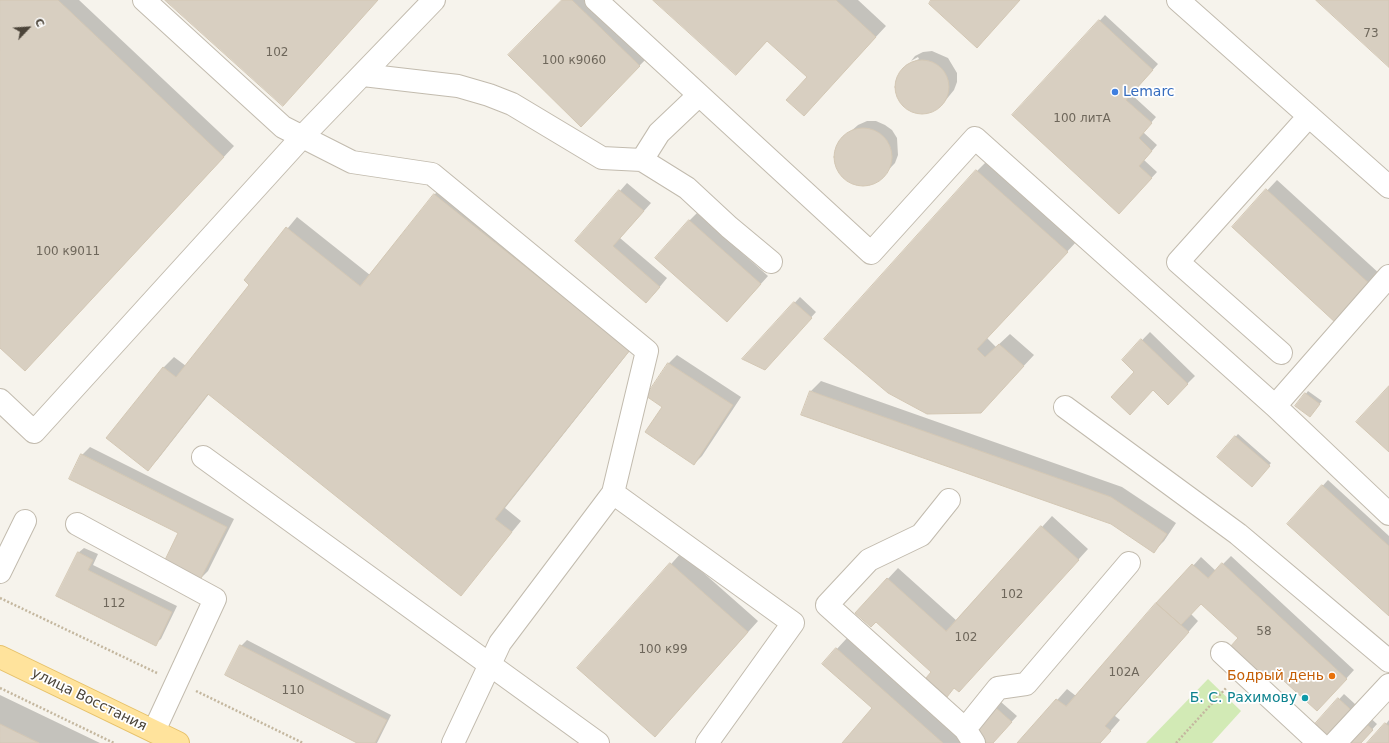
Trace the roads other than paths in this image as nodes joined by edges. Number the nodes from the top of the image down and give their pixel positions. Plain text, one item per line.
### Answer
1 (144, 0) edge
2 (434, 0) edge
3 (596, 0) edge
4 (1178, 0) edge
5 (363, 75) junction
6 (699, 95) junction
7 (1309, 116) junction
8 (302, 137) junction
9 (642, 160) junction
10 (1389, 187) edge
11 (771, 262) dead end
12 (1389, 276) edge
13 (1281, 353) dead end
14 (0, 400) edge
15 (1275, 406) junction
16 (1065, 407) dead end
17 (203, 457) dead end
18 (613, 493) junction
19 (949, 500) dead end
20 (1389, 514) edge
21 (25, 521) dead end
22 (77, 524) dead end
23 (1129, 563) dead end
24 (0, 572) edge
25 (1222, 653) dead end
26 (0, 657) edge
27 (1389, 661) edge
28 (490, 664) junction
29 (1389, 684) edge
30 (154, 732) junction
31 (970, 736) edge
32 (1337, 740) edge
33 (178, 743) edge
34 (453, 743) edge
35 (598, 743) edge
36 (707, 743) edge
37 (1319, 743) edge

1 - 8 street
2 - 5 street
3 - 6 street
4 - 7 street
5 - 8 street
5 - 9 street
6 - 9 street
6 - 15 street
7 - 10 street
7 - 13 street
8 - 14 street
8 - 18 street
9 - 11 street
12 - 15 street
15 - 20 street
16 - 27 street
17 - 28 street
18 - 28 street
18 - 36 street
19 - 31 street
21 - 24 street
22 - 30 street
23 - 31 street
25 - 37 street
26 - 30 main road, улица Восстания
28 - 34 street
28 - 35 street
29 - 32 street
30 - 33 main road, улица Восстания

